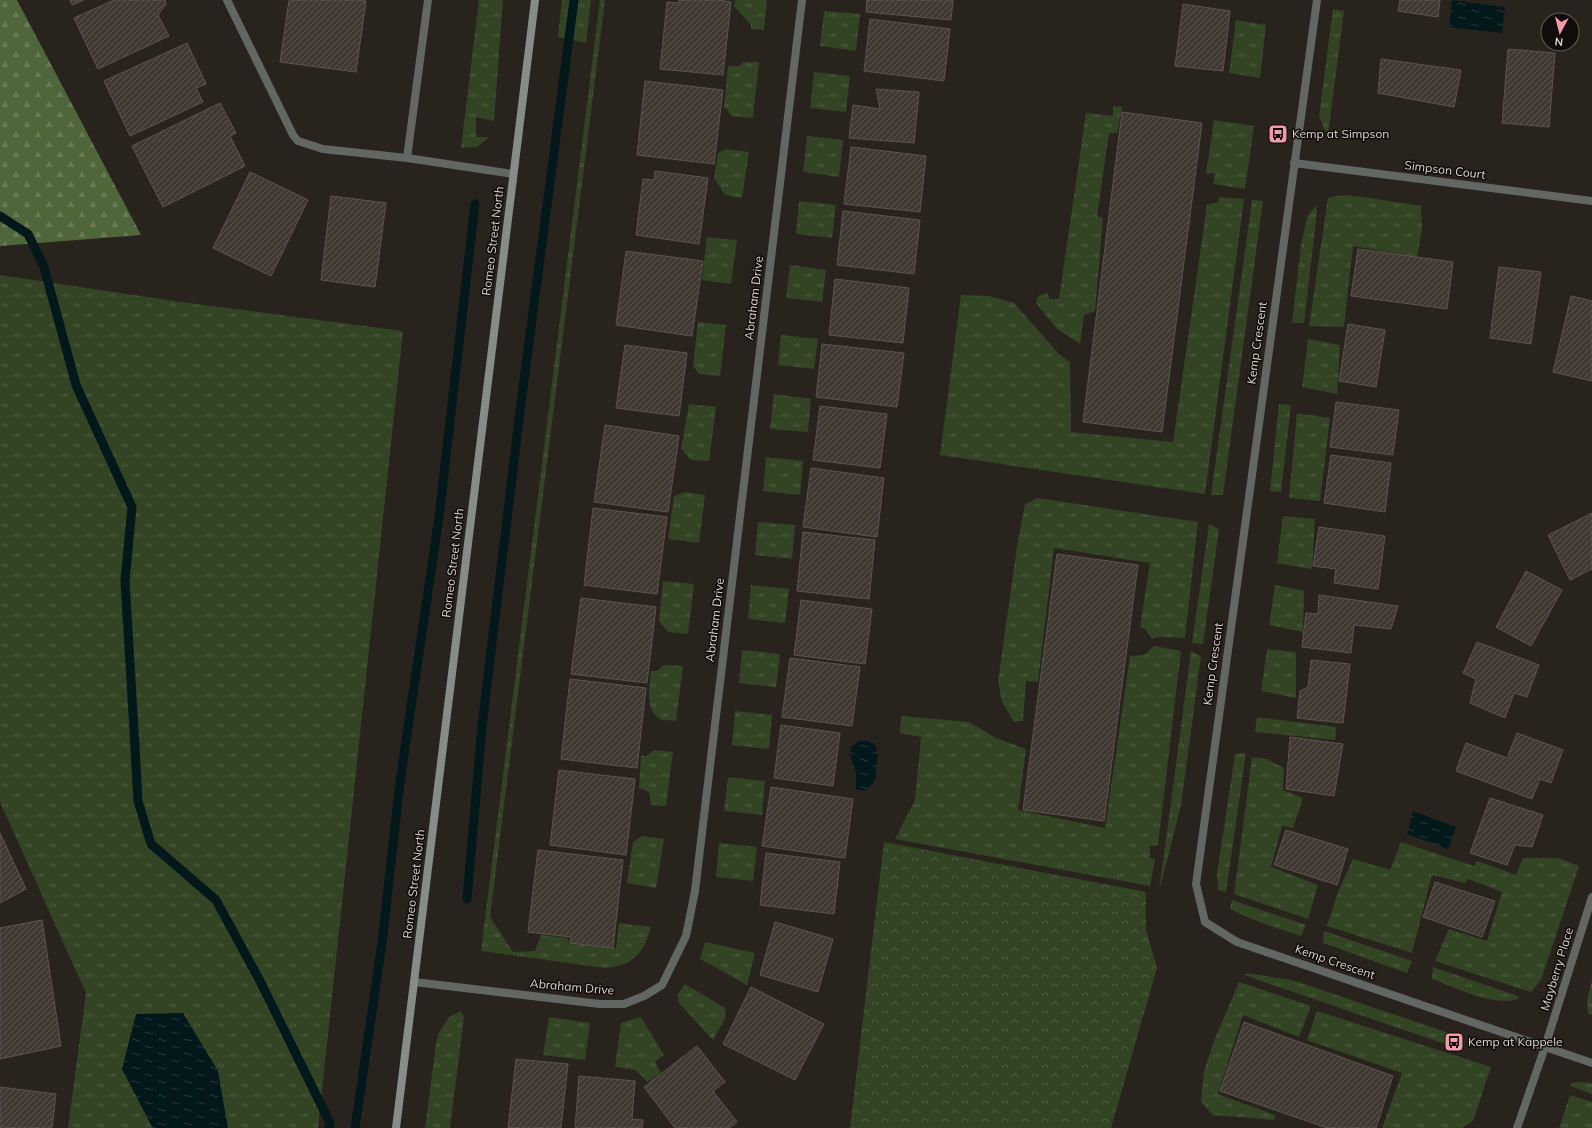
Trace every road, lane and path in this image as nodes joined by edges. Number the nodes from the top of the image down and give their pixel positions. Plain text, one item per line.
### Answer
1 (227, 0) edge
2 (428, 0) edge
3 (535, 0) edge
4 (802, 0) edge
5 (1317, 0) edge
6 (407, 158) junction
7 (1294, 163) junction
8 (513, 174) junction
9 (1592, 201) edge
10 (1592, 897) edge
11 (414, 982) junction
12 (1546, 1047) junction
13 (1592, 1063) edge
14 (396, 1128) edge
15 (1517, 1128) edge

1 - 6 street
2 - 6 street
3 - 8 main road, Romeo Street North
4 - 11 street, Abraham Drive
5 - 7 street, Kemp Crescent
6 - 8 street
7 - 9 street, Simpson Court
7 - 12 street, Kemp Crescent
8 - 11 main road, Romeo Street North
10 - 12 street, Mayberry Place
11 - 14 main road, Romeo Street North
12 - 13 street, Kemp Crescent
12 - 15 street, Mayberry Place

